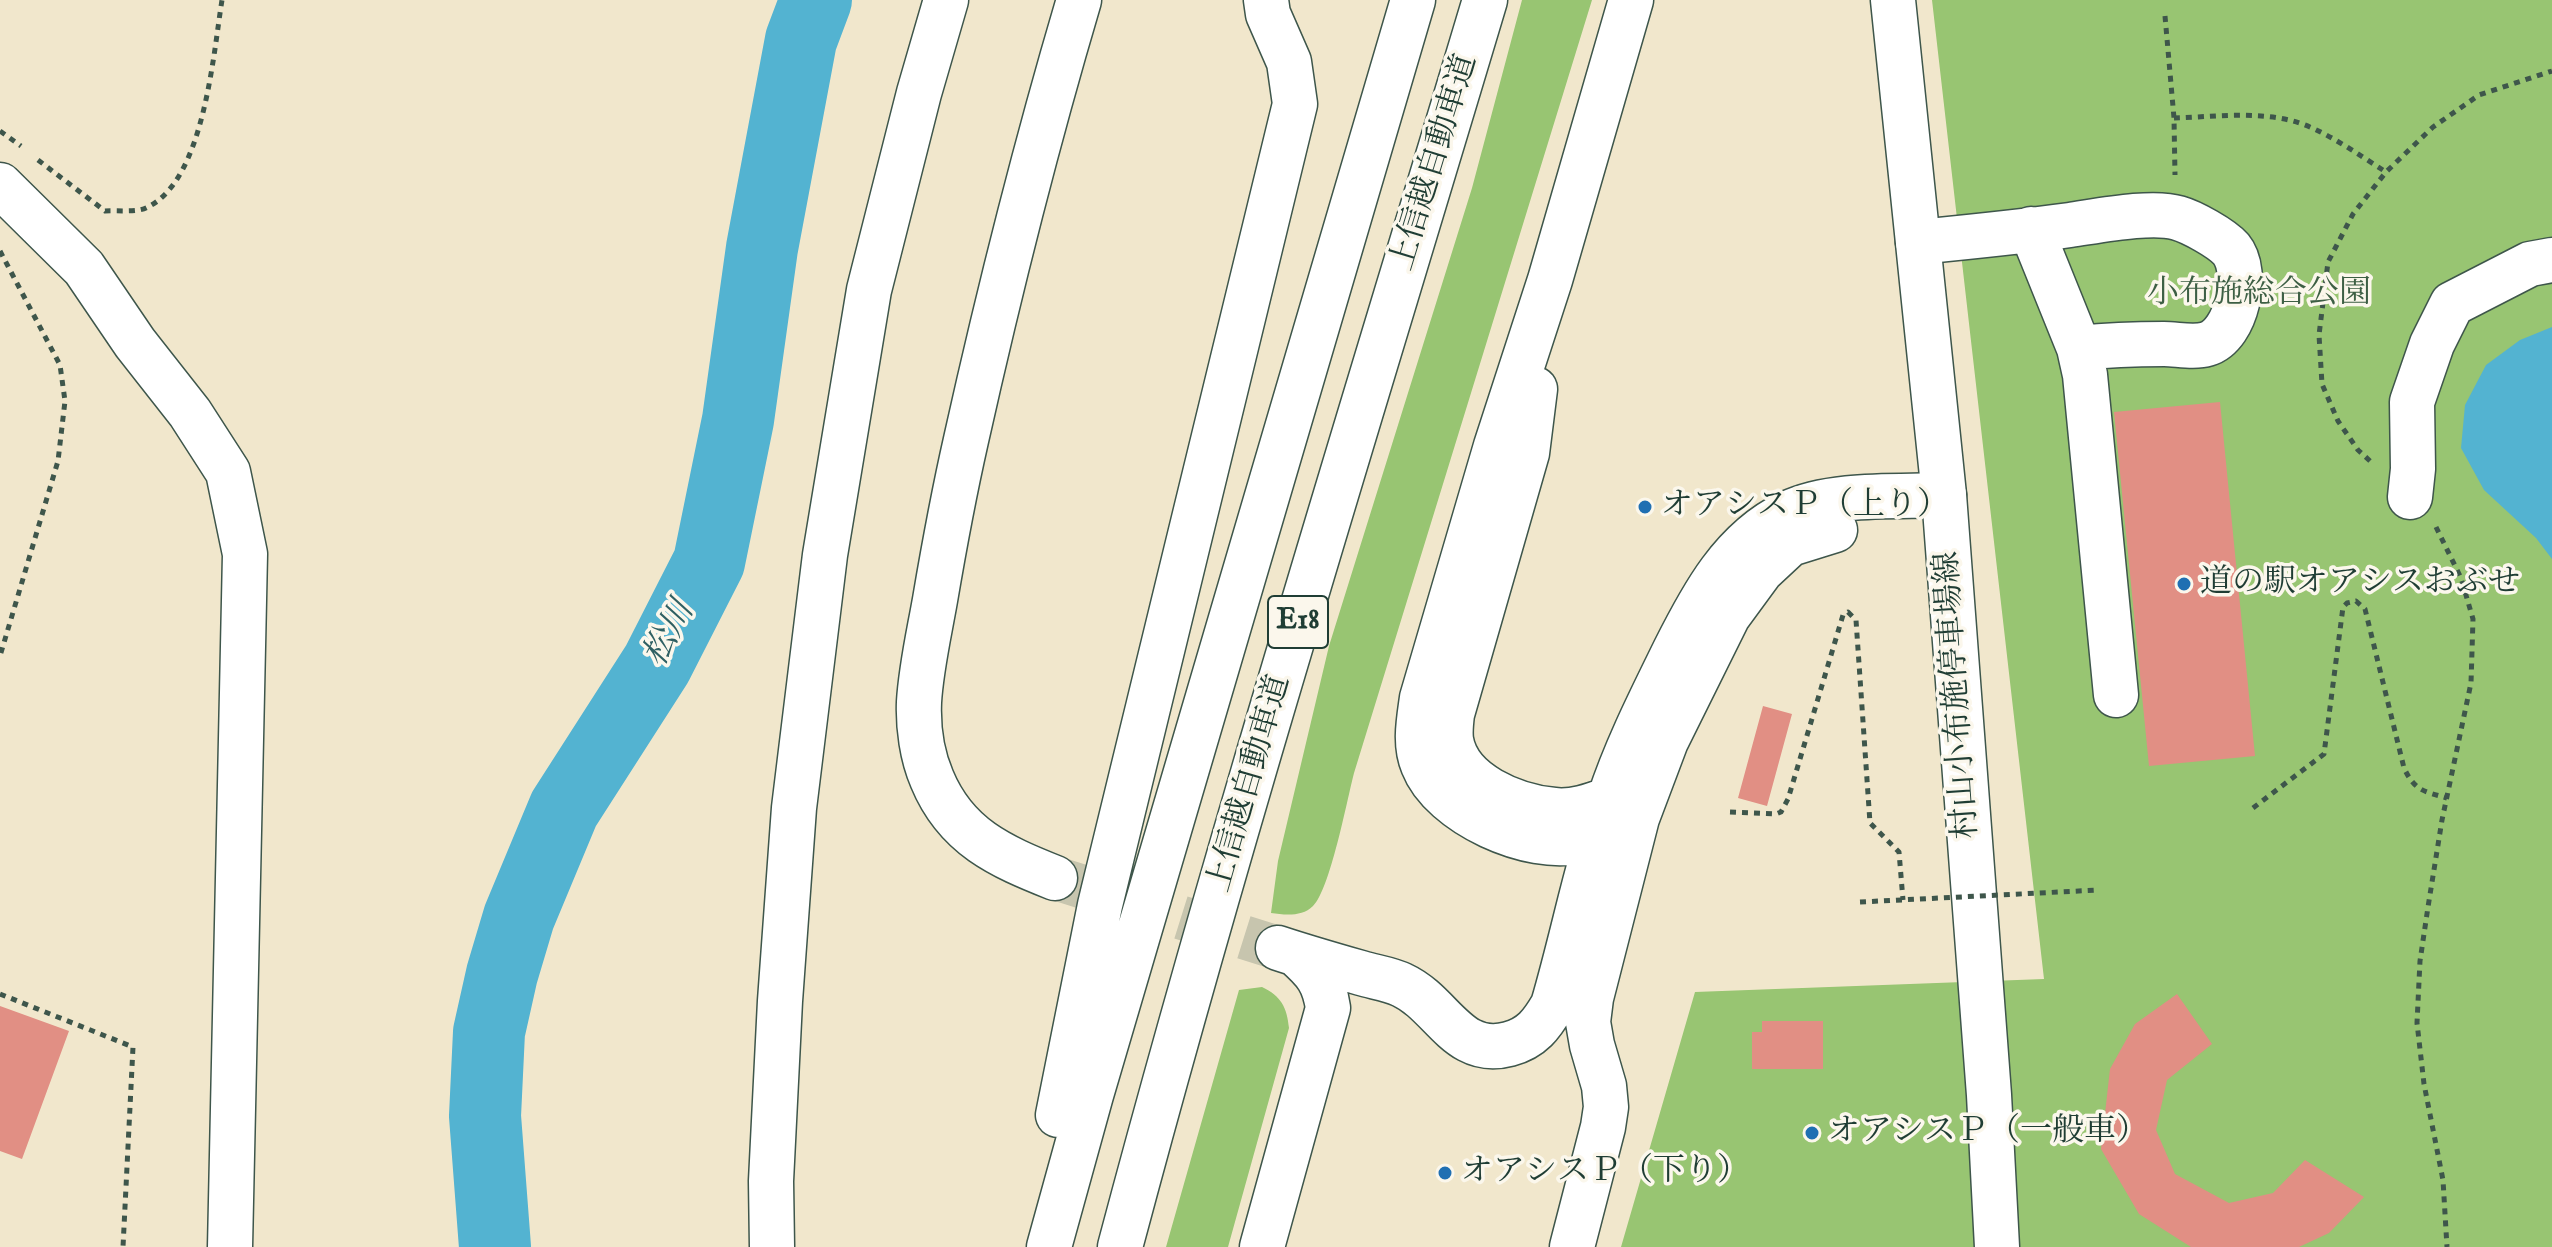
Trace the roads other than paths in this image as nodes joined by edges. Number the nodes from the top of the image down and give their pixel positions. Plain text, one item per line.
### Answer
1 (946, 0) edge
2 (1079, 0) edge
3 (1266, 0) edge
4 (1413, 0) edge
5 (1485, 0) edge
6 (1631, 0) edge
7 (1893, 0) edge
8 (0, 185) edge
9 (2031, 229) junction
10 (1918, 242) junction
11 (2552, 260) edge
12 (2079, 348) junction
13 (2410, 497) dead end
14 (1946, 509) junction
15 (2116, 695) dead end
16 (1615, 817) junction
17 (1055, 878) tunnel mouth
18 (230, 1247) edge
19 (772, 1247) edge
20 (1032, 1247) edge
21 (1049, 1247) edge
22 (1120, 1247) edge
23 (1262, 1247) edge
24 (1572, 1247) edge
25 (1997, 1247) edge

1 - 19 main road
2 - 17 main road
3 - 20 main road
4 - 21 main road, 上信越自動車道 / E18
5 - 22 main road, 上信越自動車道 / E18
6 - 16 main road
7 - 10 main road, 村山小布施停車場線
8 - 18 main road
9 - 10 main road
9 - 12 main road
9 - 12 main road
10 - 14 main road, 村山小布施停車場線
11 - 13 main road
12 - 15 main road
14 - 16 main road
14 - 25 main road, 村山小布施停車場線
16 - 23 main road
16 - 24 main road

